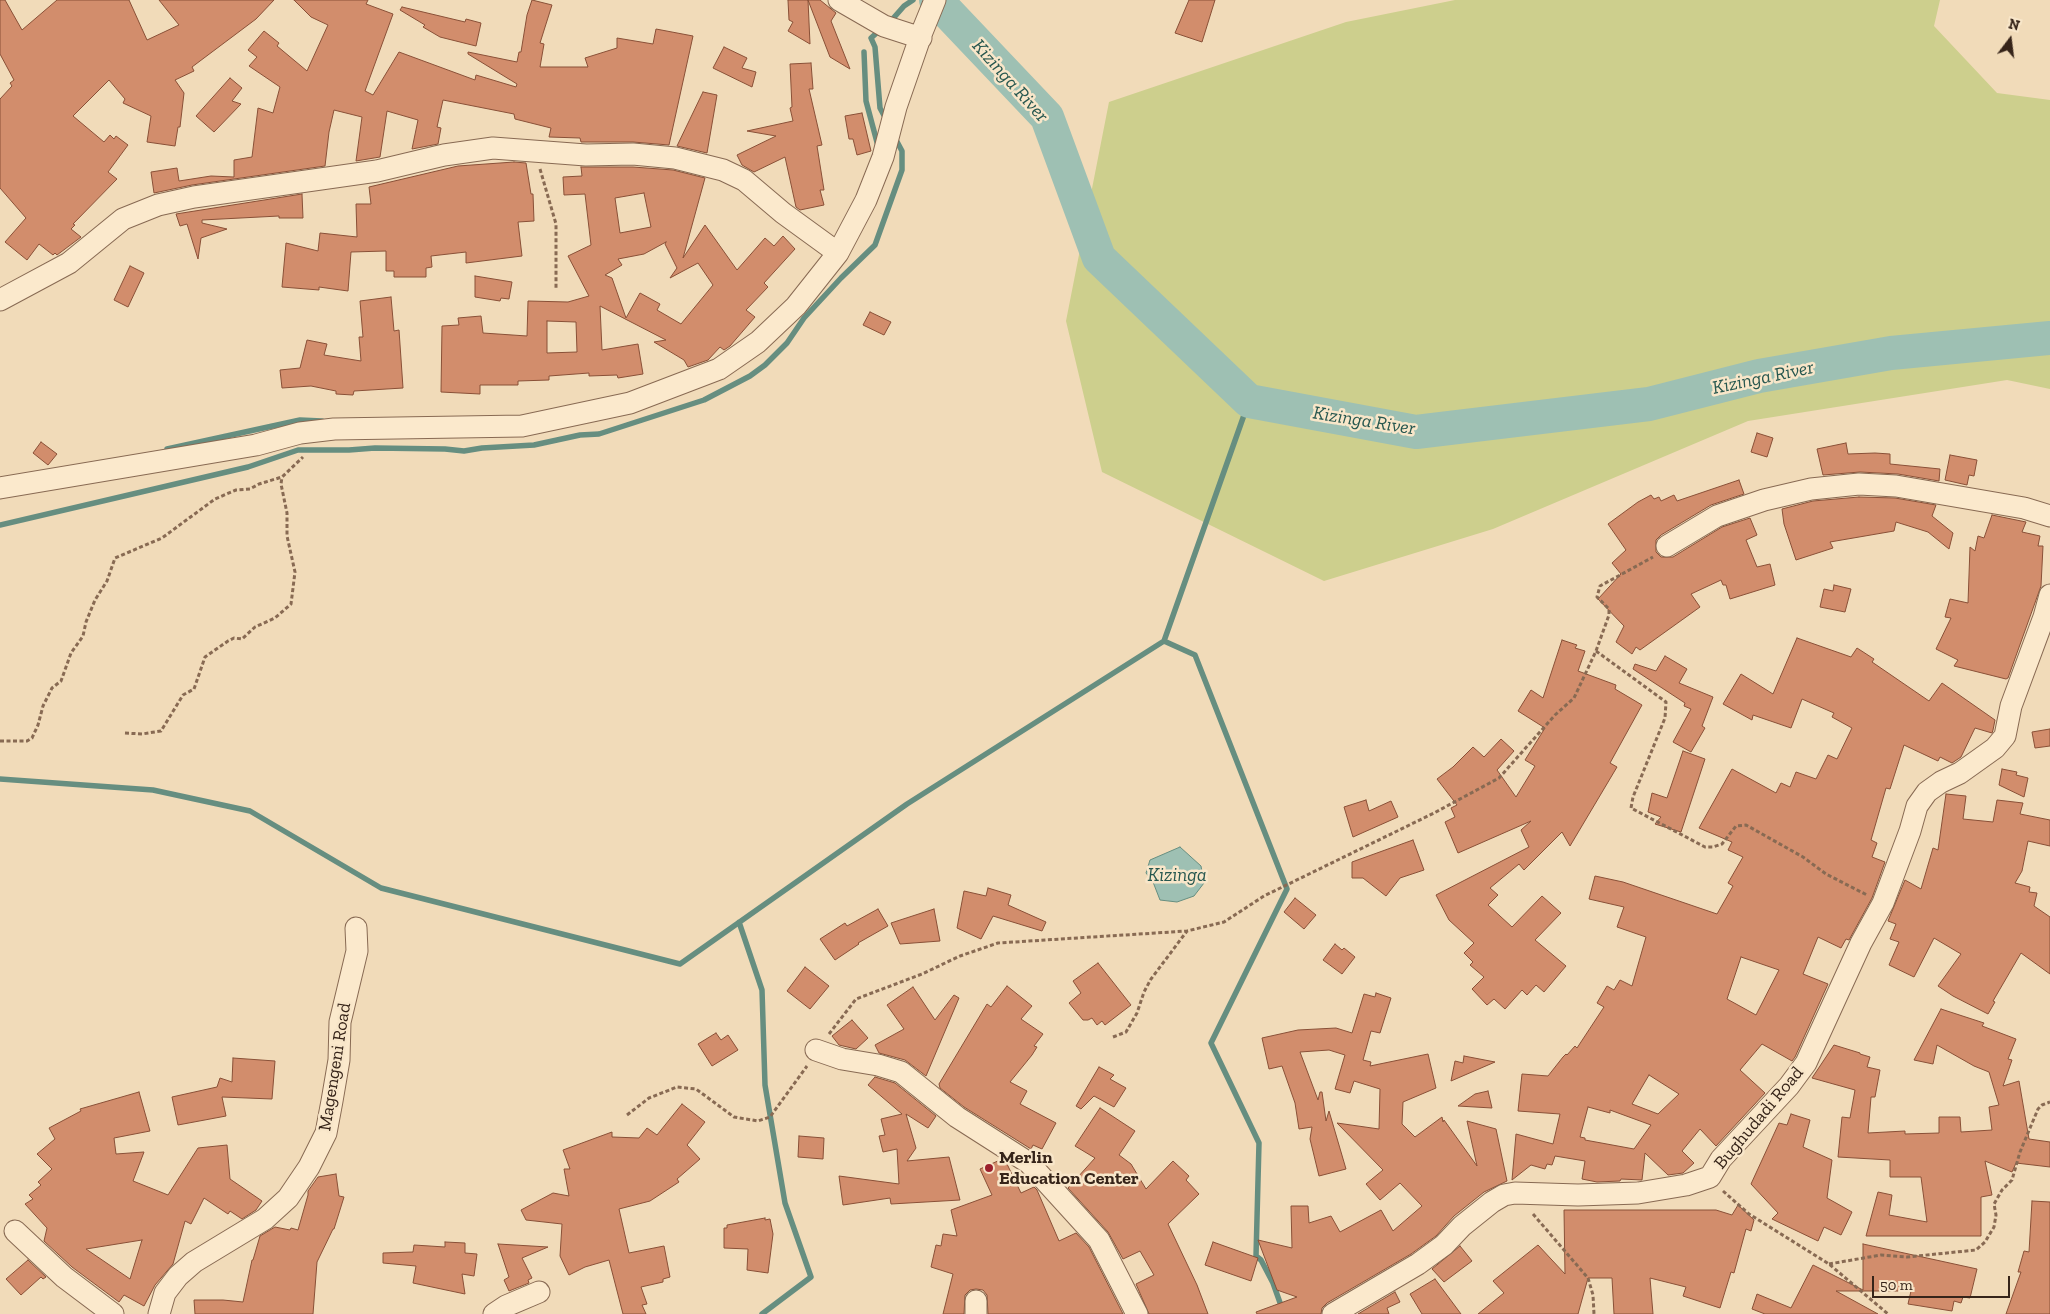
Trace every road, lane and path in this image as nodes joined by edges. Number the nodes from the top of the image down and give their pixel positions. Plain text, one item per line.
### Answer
1 (839, 0) edge
2 (935, 0) edge
3 (921, 35) junction
4 (535, 152) junction
5 (838, 253) junction
6 (556, 289) dead end
7 (0, 300) edge
8 (303, 457) dead end
9 (282, 477) junction
10 (0, 488) edge
11 (2050, 516) edge
12 (1666, 546) joint
13 (2050, 595) edge
14 (1596, 651) junction
15 (125, 733) dead end
16 (0, 741) edge
17 (1883, 903) junction
18 (356, 928) dead end
19 (1187, 931) junction
20 (1114, 1037) dead end
21 (816, 1050) junction
22 (2050, 1102) edge
23 (627, 1115) dead end
24 (1710, 1177) junction
25 (1515, 1193) junction
26 (15, 1232) dead end
27 (1829, 1264) junction
28 (539, 1292) dead end
29 (113, 1314) edge
30 (159, 1314) edge
31 (494, 1314) edge
32 (1137, 1314) edge
33 (1333, 1314) edge
34 (1594, 1314) edge
35 (1888, 1314) edge

1 - 3 street
2 - 3 street
3 - 5 street
4 - 5 street
4 - 6 path
4 - 7 street
5 - 10 street
8 - 9 path
9 - 15 path
9 - 16 path
11 - 12 street
12 - 14 path
13 - 17 street, Bughudadi Road
14 - 17 path
14 - 19 path
17 - 24 street, Bughudadi Road
18 - 30 street, Magengeni Road
19 - 20 path
19 - 21 path
21 - 23 path
21 - 32 street
22 - 27 path
24 - 25 street, Bughudadi Road
24 - 27 path
25 - 33 street, Bughudadi Road
25 - 34 path
26 - 29 street
27 - 35 path
28 - 31 street

